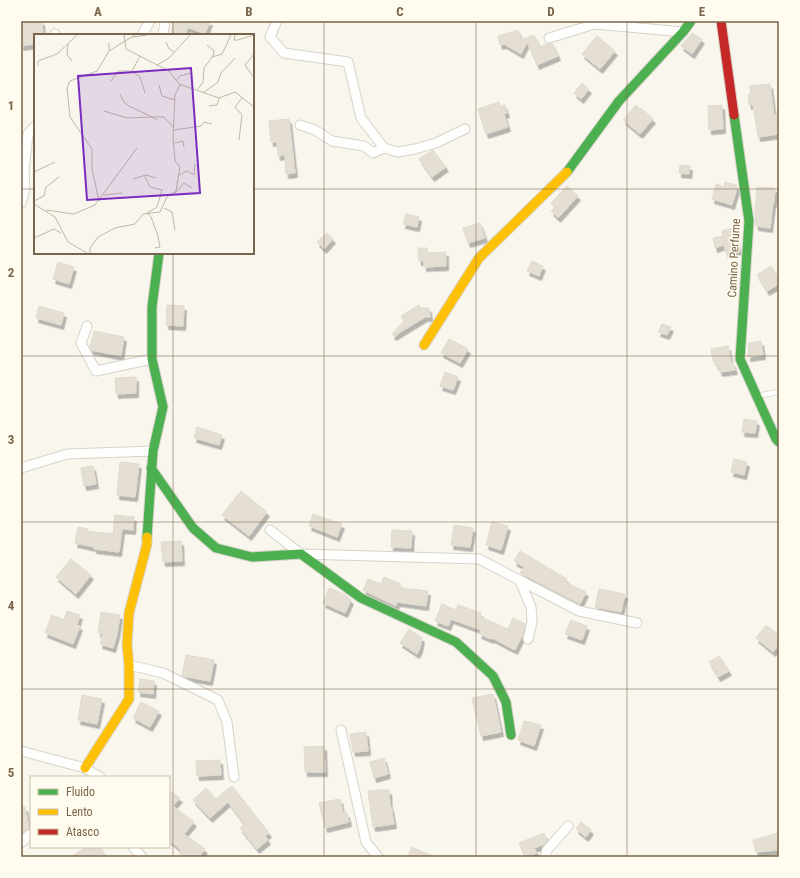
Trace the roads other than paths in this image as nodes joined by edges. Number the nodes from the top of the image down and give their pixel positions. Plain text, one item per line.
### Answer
1 (150, 21) edge
2 (165, 21) edge
3 (277, 21) edge
4 (691, 21) edge
5 (721, 21) edge
6 (683, 32) junction
7 (143, 34) edge
8 (163, 34) edge
9 (559, 34) junction
10 (549, 38) dead end
11 (562, 44) dead end
12 (300, 125) dead end
13 (34, 127) edge
14 (465, 129) dead end
15 (384, 148) junction
16 (21, 203) edge
17 (159, 254) edge
18 (87, 326) dead end
19 (424, 345) dead end
20 (152, 359) junction
21 (779, 392) edge
22 (757, 396) junction
23 (779, 442) edge
24 (153, 451) junction
25 (21, 468) edge
26 (151, 468) junction
27 (270, 530) dead end
28 (301, 554) junction
29 (520, 581) junction
30 (637, 623) dead end
31 (528, 639) dead end
32 (129, 665) junction
33 (341, 730) dead end
34 (511, 735) dead end
35 (21, 752) edge
36 (85, 768) junction
37 (98, 776) edge
38 (234, 777) dead end
39 (568, 826) dead end
40 (27, 836) edge
41 (21, 843) edge
42 (134, 848) edge
43 (142, 857) edge
44 (378, 857) edge
45 (545, 857) edge

1 - 7 street
2 - 8 street
3 - 15 street
4 - 6 street
5 - 22 street, Camino Perfume
6 - 9 street
6 - 19 street
9 - 10 street
9 - 11 street
12 - 15 street
13 - 16 street
14 - 15 street
17 - 20 street
18 - 20 street
20 - 24 street
21 - 22 lane
22 - 23 street, Camino Perfume
24 - 25 street
24 - 26 street
26 - 28 street
26 - 32 street
27 - 28 street
28 - 29 street
28 - 34 street
29 - 30 street
29 - 31 street
32 - 36 street
32 - 38 street
33 - 44 street
35 - 36 street
36 - 37 street
39 - 45 street
40 - 41 street
42 - 43 street

